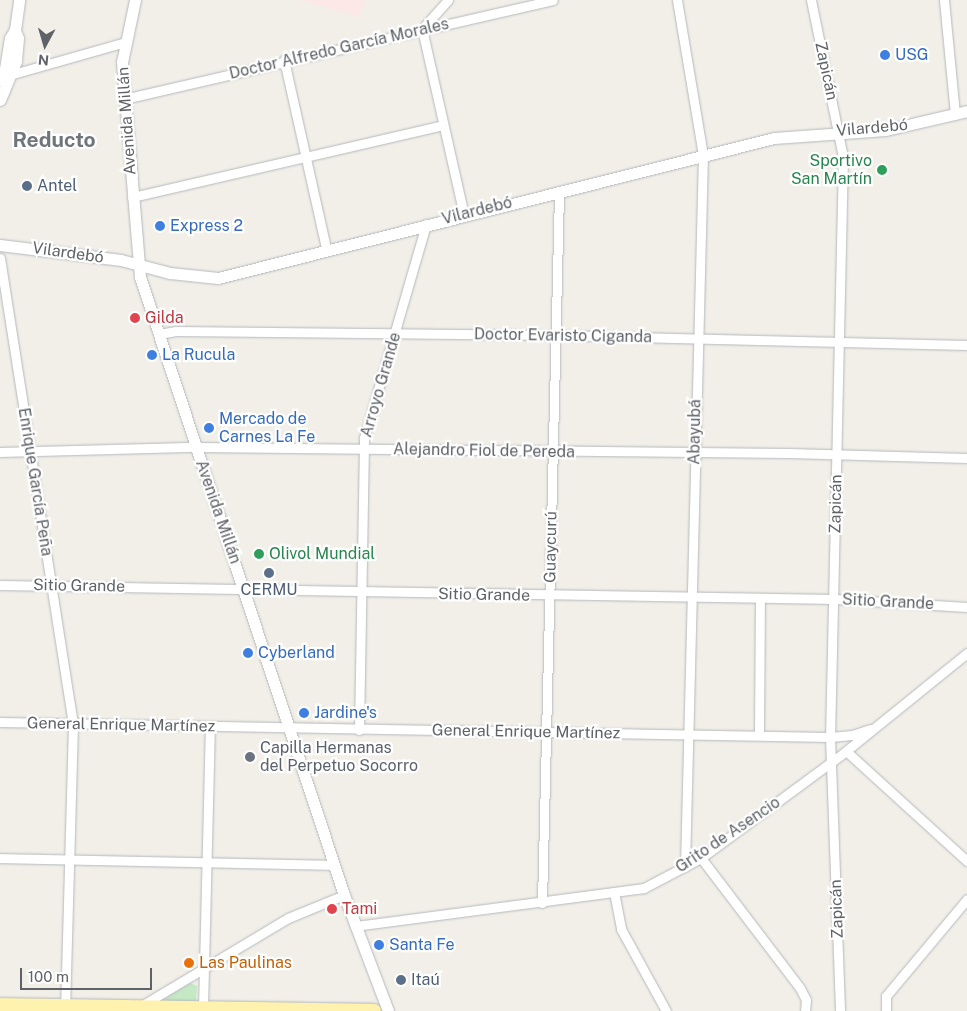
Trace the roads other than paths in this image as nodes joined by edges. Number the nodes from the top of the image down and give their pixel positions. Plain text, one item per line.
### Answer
1 (19, 0) edge
2 (135, 0) edge
3 (448, 0) edge
4 (553, 0) edge
5 (677, 0) edge
6 (811, 0) edge
7 (944, 0) edge
8 (422, 30) junction
9 (124, 42) junction
10 (284, 60) junction
11 (9, 71) junction
12 (0, 80) edge
13 (124, 99) junction
14 (0, 100) edge
15 (967, 111) edge
16 (955, 114) junction
17 (443, 124) junction
18 (838, 131) junction
19 (703, 155) junction
20 (306, 157) junction
21 (559, 191) junction
22 (132, 197) junction
23 (464, 215) junction
24 (426, 224) junction
25 (0, 245) edge
26 (326, 248) junction
27 (0, 258) edge
28 (138, 265) junction
29 (158, 334) junction
30 (395, 334) junction
31 (555, 335) junction
32 (697, 337) junction
33 (841, 342) junction
34 (967, 345) edge
35 (196, 447) junction
36 (364, 449) junction
37 (553, 451) junction
38 (0, 452) edge
39 (31, 452) junction
40 (694, 452) junction
41 (837, 454) junction
42 (967, 458) edge
43 (51, 584) junction
44 (0, 585) edge
45 (244, 589) junction
46 (363, 592) junction
47 (550, 596) junction
48 (691, 597) junction
49 (760, 598) junction
50 (835, 599) junction
51 (967, 607) edge
52 (967, 653) edge
53 (0, 722) edge
54 (73, 724) junction
55 (210, 727) junction
56 (870, 728) junction
57 (289, 729) junction
58 (359, 730) junction
59 (547, 732) junction
60 (688, 734) junction
61 (759, 735) junction
62 (830, 737) junction
63 (846, 751) junction
64 (831, 762) junction
65 (0, 858) edge
66 (701, 858) junction
67 (69, 859) junction
68 (967, 861) edge
69 (207, 862) junction
70 (334, 865) junction
71 (685, 867) junction
72 (614, 892) junction
73 (344, 895) junction
74 (967, 899) edge
75 (542, 903) junction
76 (355, 926) junction
77 (204, 969) junction
78 (0, 1005) edge
79 (65, 1006) junction
80 (138, 1008) junction
81 (203, 1008) junction
82 (374, 1011) edge
83 (388, 1011) edge
84 (666, 1011) edge
85 (805, 1011) edge
86 (840, 1011) edge
87 (886, 1011) edge

1 - 11 main road
2 - 9 main road, Avenida Millán
3 - 8 street
4 - 8 street, Doctor Alfredo García Morales
5 - 19 street, Abayubá
6 - 18 street, Zapicán
7 - 16 street
8 - 10 street, Doctor Alfredo García Morales
8 - 17 street
9 - 11 street
9 - 13 main road, Avenida Millán
10 - 13 street, Doctor Alfredo García Morales
10 - 20 street
11 - 12 main road
11 - 14 main road
13 - 22 main road, Avenida Millán
15 - 16 main road, Vilardebó
16 - 18 main road, Vilardebó
17 - 20 street
17 - 23 street
18 - 19 main road, Vilardebó
18 - 33 street, Zapicán
19 - 21 main road, Vilardebó
19 - 32 street, Abayubá
20 - 22 street
20 - 26 street
21 - 23 main road, Vilardebó
21 - 31 street, Guaycurú
22 - 28 main road, Avenida Millán
23 - 24 main road, Vilardebó
24 - 26 main road, Vilardebó
24 - 30 street, Arroyo Grande
25 - 28 main road, Vilardebó
26 - 28 main road, Vilardebó
27 - 39 street, Enrique García Peña
28 - 29 main road, Avenida Millán
29 - 30 street, Doctor Evaristo Ciganda
29 - 35 main road, Avenida Millán
30 - 31 street, Doctor Evaristo Ciganda
30 - 36 street, Arroyo Grande
31 - 32 street, Doctor Evaristo Ciganda
31 - 37 street, Guaycurú
32 - 33 street, Doctor Evaristo Ciganda
32 - 40 street, Abayubá
33 - 34 street, Doctor Evaristo Ciganda
33 - 41 street, Zapicán
35 - 36 street, Alejandro Fiol de Pereda
35 - 39 street, Alejandro Fiol de Pereda
35 - 45 main road, Avenida Millán
36 - 37 street, Alejandro Fiol de Pereda
36 - 46 street, Arroyo Grande
37 - 40 street, Alejandro Fiol de Pereda
37 - 47 street, Guaycurú
38 - 39 street, Alejandro Fiol de Pereda
39 - 43 street, Enrique García Peña
40 - 41 street, Alejandro Fiol de Pereda
40 - 48 street, Abayubá
41 - 42 street, Alejandro Fiol de Pereda
41 - 50 street, Zapicán
43 - 44 street, Sitio Grande
43 - 45 street, Sitio Grande
43 - 54 street, Enrique García Peña
45 - 46 street, Sitio Grande
45 - 57 main road, Avenida Millán
46 - 47 street, Sitio Grande
46 - 58 street, Arroyo Grande
47 - 48 street, Sitio Grande
47 - 59 street, Guaycurú
48 - 49 street, Sitio Grande
48 - 60 street, Abayubá
49 - 50 street, Sitio Grande
49 - 61 street
50 - 51 street, Sitio Grande
50 - 62 street, Zapicán
52 - 56 street, Grito de Asencio
53 - 54 street, General Enrique Martínez
54 - 55 street, General Enrique Martínez
54 - 67 street, Enrique García Peña
55 - 57 street, General Enrique Martínez
55 - 69 street
56 - 62 street, General Enrique Martínez
56 - 63 street, Grito de Asencio
57 - 58 street, General Enrique Martínez
57 - 70 main road, Avenida Millán
58 - 59 street, General Enrique Martínez
59 - 60 street, General Enrique Martínez
59 - 75 street, Guaycurú
60 - 61 street, General Enrique Martínez
60 - 71 street, Abayubá
61 - 62 street, General Enrique Martínez
62 - 64 street, Zapicán
63 - 64 street, Grito de Asencio
63 - 68 street
64 - 66 street, Grito de Asencio
64 - 86 street, Zapicán
65 - 67 street
66 - 71 street, Grito de Asencio
66 - 85 street
67 - 69 street
67 - 79 street, Enrique García Peña
69 - 70 street
69 - 77 street
70 - 73 main road, Avenida Millán
71 - 72 street, Grito de Asencio
72 - 75 street, Grito de Asencio
72 - 84 street
73 - 76 main road, Avenida Millán
73 - 77 street
74 - 87 street
75 - 76 street, Grito de Asencio
76 - 83 main road, Avenida Millán
77 - 80 street
77 - 81 street
78 - 79 main road
79 - 80 main road
80 - 81 main road
81 - 82 main road

